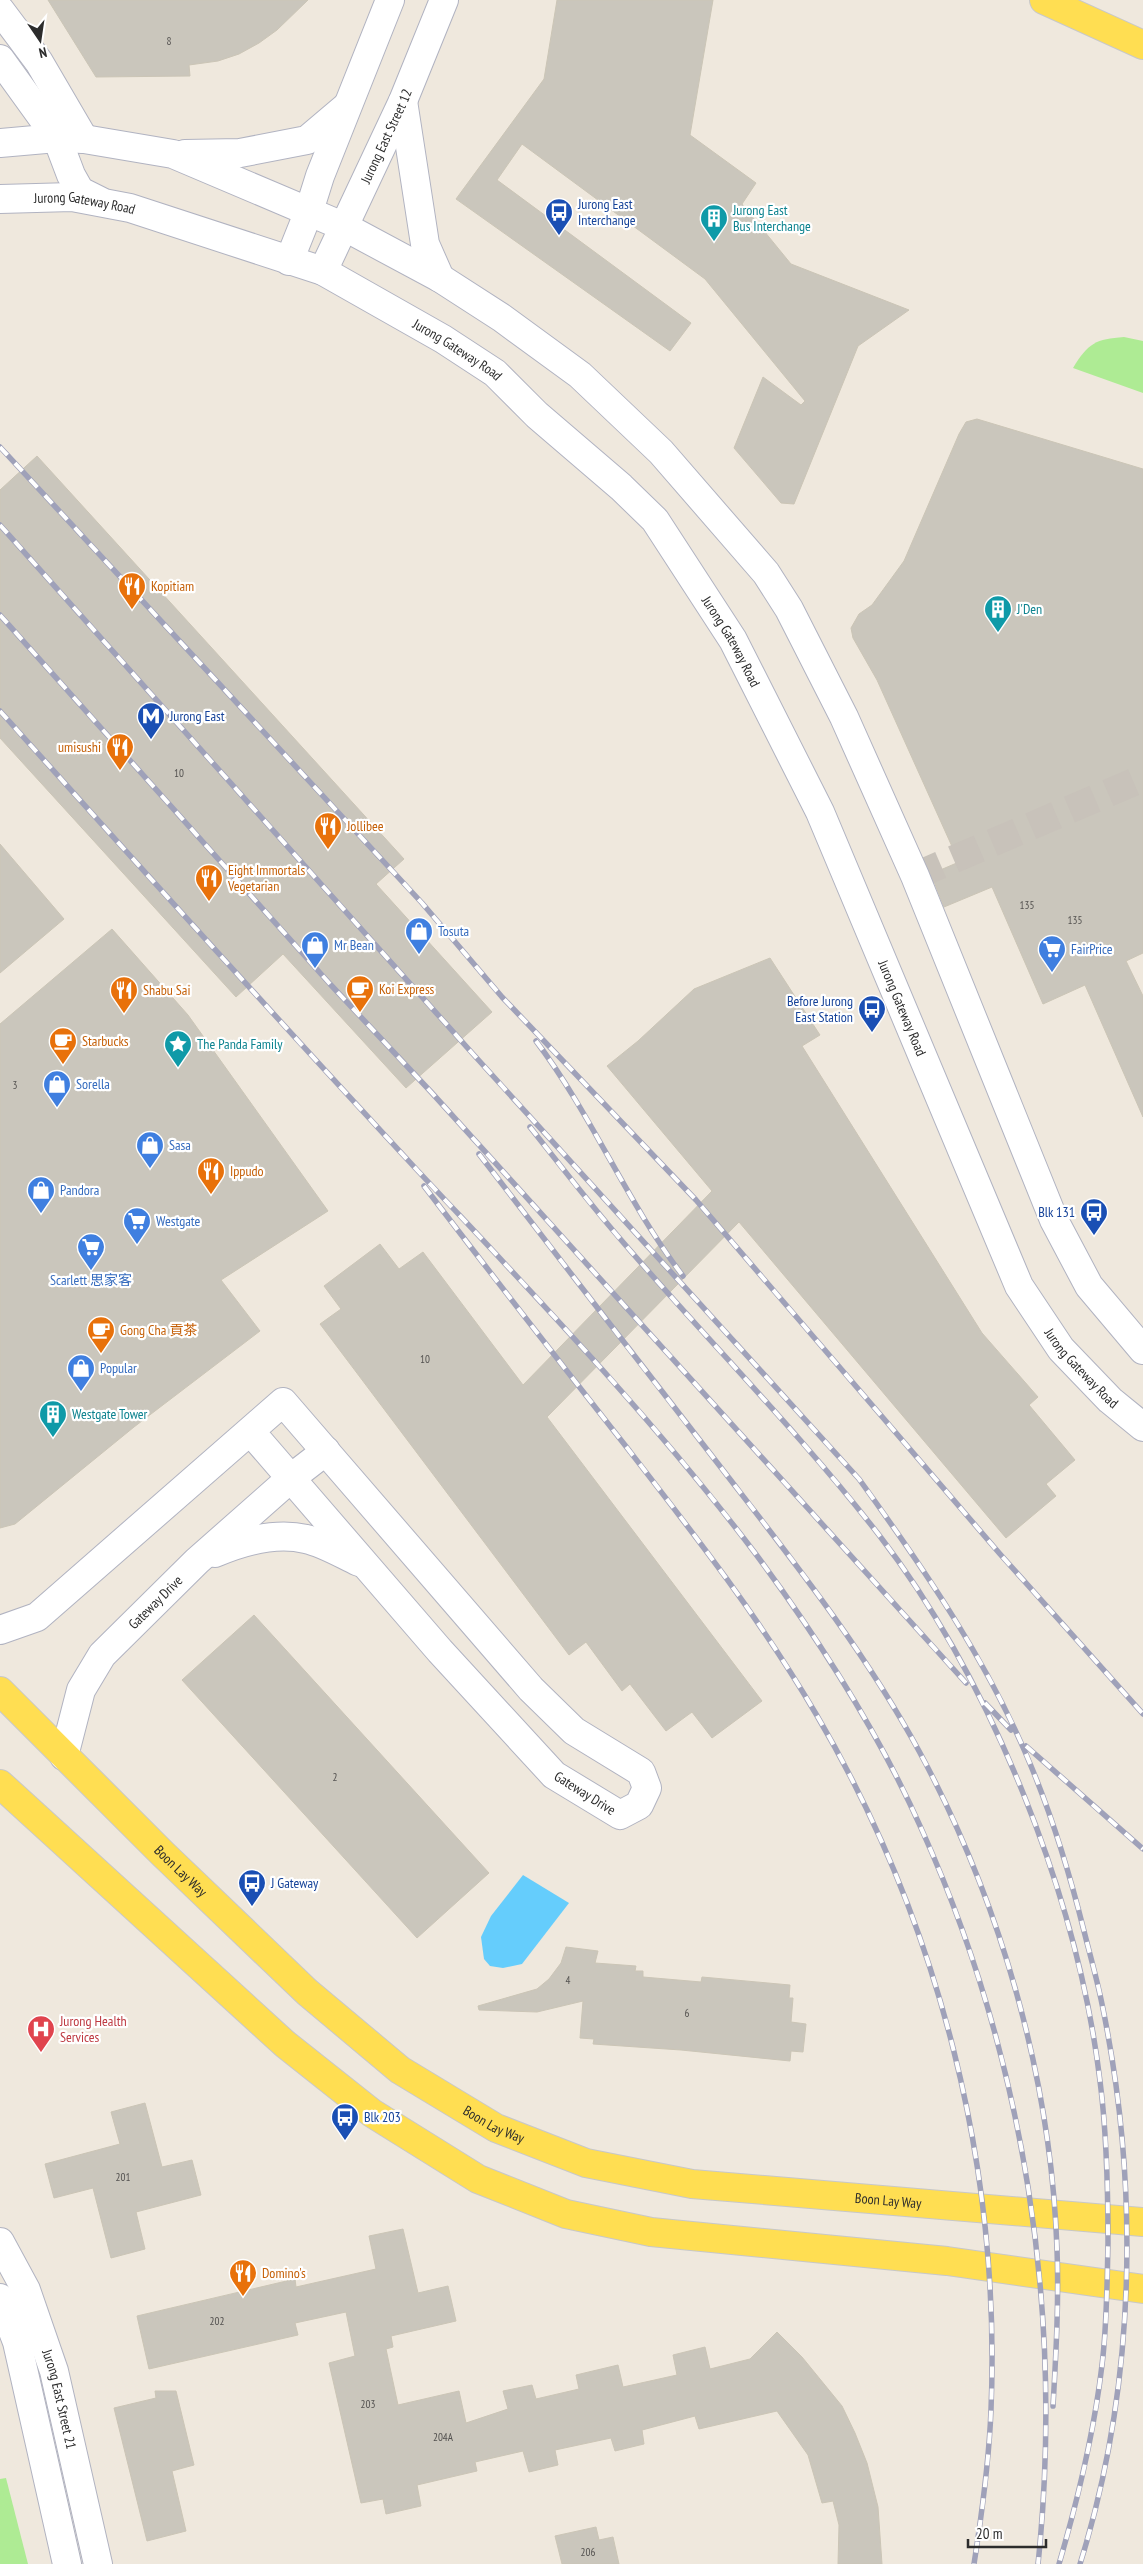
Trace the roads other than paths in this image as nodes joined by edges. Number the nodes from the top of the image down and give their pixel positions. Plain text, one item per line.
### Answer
1 (390, 0) edge
2 (444, 0) edge
3 (1044, 0) edge
4 (0, 10) edge
5 (1143, 45) edge
6 (0, 59) edge
7 (403, 101) junction
8 (350, 103) junction
9 (57, 138) junction
10 (84, 139) junction
11 (0, 142) edge
12 (173, 154) junction
13 (0, 200) edge
14 (102, 202) junction
15 (309, 211) junction
16 (345, 227) junction
17 (289, 261) junction
18 (323, 271) junction
19 (440, 278) junction
20 (1143, 1350) edge
21 (1143, 1427) edge
22 (250, 1431) junction
23 (326, 1451) junction
24 (291, 1478) junction
25 (197, 1561) junction
26 (364, 1563) junction
27 (0, 1630) edge
28 (0, 1691) edge
29 (64, 1756) junction
30 (0, 1784) edge
31 (1143, 2222) edge
32 (0, 2242) edge
33 (1143, 2289) edge
34 (0, 2298) edge
35 (67, 2564) edge
36 (98, 2564) edge

1 - 8 main road
2 - 7 main road, Jurong East Street 12
3 - 5 main road
4 - 10 main road
6 - 9 main road
7 - 16 main road, Jurong East Street 12
7 - 19 main road
8 - 12 main road
8 - 15 main road
9 - 10 main road
9 - 11 main road
9 - 14 main road
10 - 12 main road
12 - 15 main road
13 - 14 main road, Jurong Gateway Road
14 - 17 main road, Jurong Gateway Road
15 - 16 main road
15 - 17 main road
16 - 18 main road, Jurong East Street 12
16 - 19 main road
17 - 18 main road, Jurong Gateway Road
18 - 21 main road, Jurong Gateway Road
19 - 20 main road
22 - 23 main road, Gateway Drive
22 - 24 main road, Gateway Drive
22 - 27 main road, Gateway Drive
23 - 24 main road, Gateway Drive
23 - 26 main road, Gateway Drive
24 - 25 main road, Gateway Drive
24 - 26 main road, Gateway Drive
25 - 26 main road
25 - 29 main road, Gateway Drive
28 - 29 main road, Boon Lay Way
29 - 31 main road, Boon Lay Way
30 - 33 main road
32 - 36 main road, Jurong East Street 21
34 - 35 main road, Jurong East Street 21

